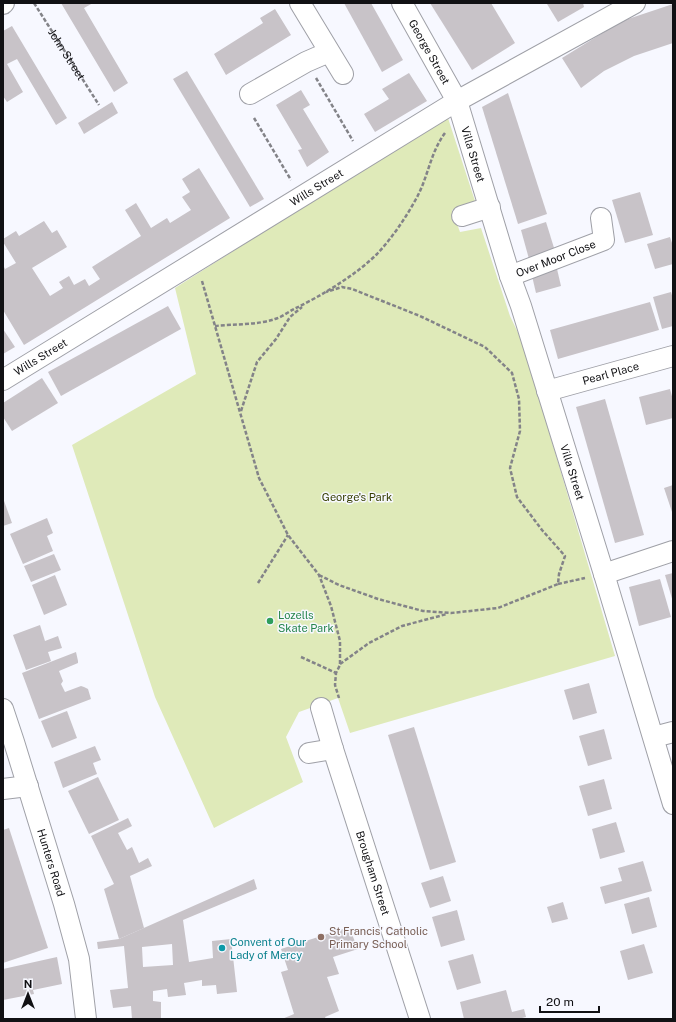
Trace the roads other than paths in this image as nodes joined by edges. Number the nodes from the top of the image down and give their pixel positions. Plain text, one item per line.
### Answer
1 (300, 3) edge
2 (402, 3) edge
3 (635, 3) edge
4 (329, 52) junction
5 (343, 74) dead end
6 (250, 94) dead end
7 (457, 101) junction
8 (490, 207) junction
9 (462, 216) dead end
10 (601, 218) dead end
11 (510, 276) junction
12 (673, 356) edge
13 (3, 380) edge
14 (547, 391) junction
15 (673, 551) edge
16 (604, 574) junction
17 (322, 708) road end
18 (3, 709) edge
19 (673, 732) edge
20 (654, 737) junction
21 (333, 749) junction
22 (309, 753) dead end
23 (28, 786) junction
24 (3, 789) edge
25 (673, 804) edge
26 (86, 1019) edge
27 (420, 1019) edge

1 - 4 street
2 - 7 street, George Street
3 - 7 street, Wills Street
4 - 5 street
4 - 6 street
7 - 8 street, Villa Street
7 - 13 street, Wills Street
8 - 9 street
8 - 11 street, Villa Street
10 - 11 street, Over Moor Close
11 - 14 street, Villa Street
12 - 14 street, Pearl Place
14 - 16 street, Villa Street
15 - 16 street
16 - 20 street, Villa Street
17 - 21 street, Brougham Street
18 - 23 street, Hunters Road
19 - 20 street
20 - 25 street, Villa Street
21 - 22 street
21 - 27 street, Brougham Street
23 - 24 street
23 - 26 street, Hunters Road

